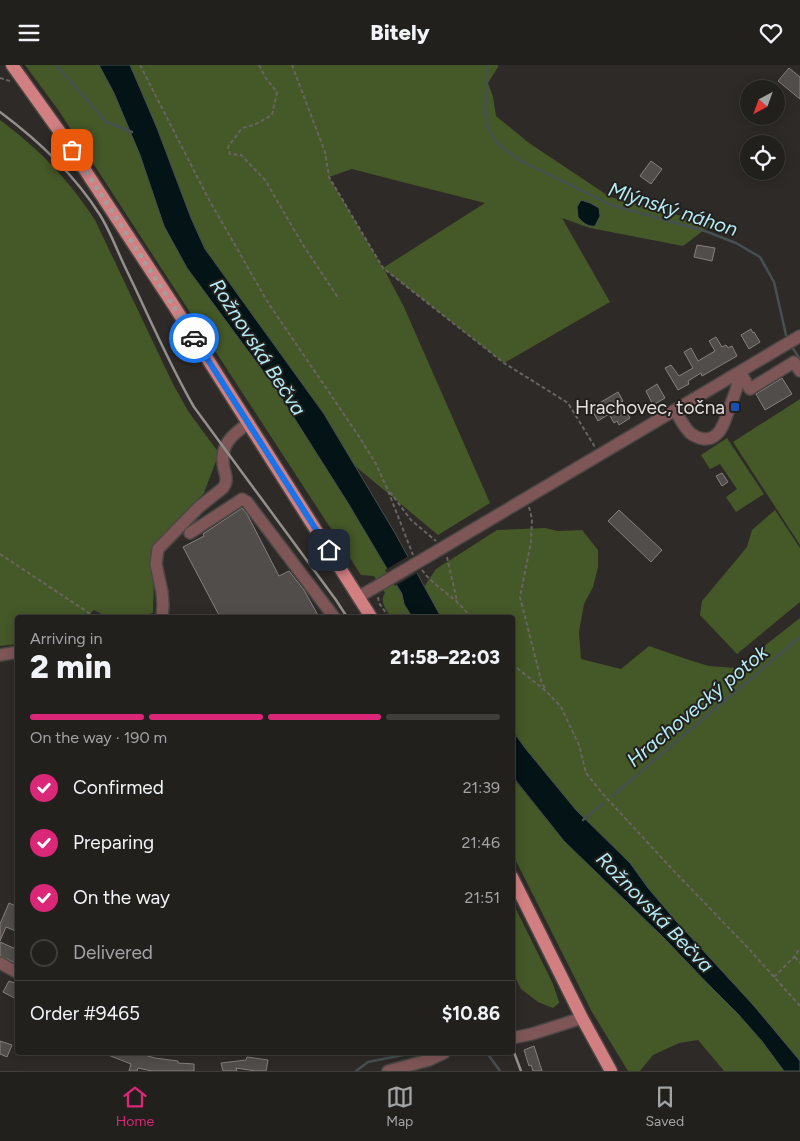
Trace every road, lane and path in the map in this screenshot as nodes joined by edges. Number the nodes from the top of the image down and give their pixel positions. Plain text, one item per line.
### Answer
1 (12, 65) edge
2 (140, 65) edge
3 (259, 65) edge
4 (292, 65) edge
5 (339, 299) dead end
6 (800, 336) edge
7 (800, 371) edge
8 (740, 372) junction
9 (675, 410) junction
10 (249, 423) junction
11 (596, 449) dead end
12 (526, 499) junction
13 (190, 533) dead end
14 (440, 551) junction
15 (0, 554) edge
16 (380, 589) junction
17 (358, 597) junction
18 (457, 602) dead end
19 (92, 615) edge
20 (162, 615) edge
21 (333, 615) edge
22 (370, 615) edge
23 (388, 615) edge
24 (15, 652) edge
25 (0, 655) edge
26 (515, 665) edge
27 (547, 691) junction
28 (515, 883) edge
29 (515, 886) edge
30 (522, 896) junction
31 (800, 948) edge
32 (794, 957) junction
33 (0, 963) edge
34 (800, 963) edge
35 (15, 971) edge
36 (774, 977) junction
37 (800, 1006) edge
38 (582, 1018) junction
39 (515, 1038) edge
40 (440, 1055) edge
41 (388, 1071) edge
42 (611, 1071) edge

1 - 10 main road
2 - 14 path
3 - 5 path
4 - 11 path
6 - 8 street
7 - 8 street
8 - 9 street
8 - 9 street
9 - 12 street
10 - 17 main road
10 - 20 street
12 - 14 street
12 - 27 path
13 - 21 street
14 - 16 street, bridge
14 - 18 path
15 - 19 path
16 - 17 street
16 - 23 path
17 - 22 main road
24 - 25 street
26 - 27 path
27 - 36 path
28 - 30 main road
29 - 30 street
30 - 38 main road
31 - 32 path
32 - 34 path
32 - 36 path
33 - 35 street
36 - 37 path
38 - 39 street
38 - 42 main road
40 - 41 street

